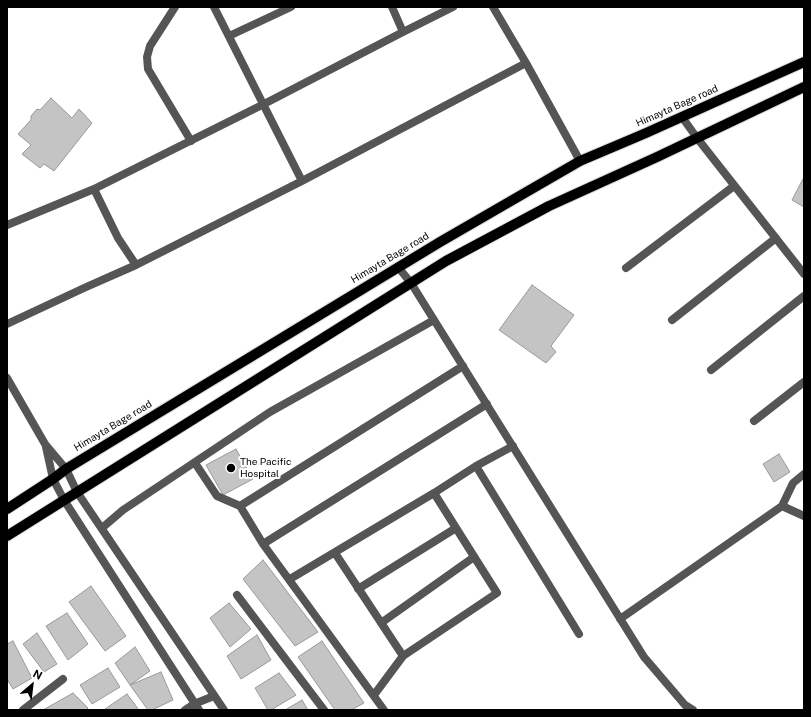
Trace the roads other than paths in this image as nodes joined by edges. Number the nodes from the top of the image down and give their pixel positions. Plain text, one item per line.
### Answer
1 (176, 7) edge
2 (214, 7) edge
3 (291, 7) edge
4 (392, 7) edge
5 (453, 7) edge
6 (493, 7) edge
7 (403, 32) junction
8 (229, 36) junction
9 (804, 62) edge
10 (526, 63) junction
11 (804, 87) edge
12 (264, 104) junction
13 (682, 117) junction
14 (697, 138) junction
15 (191, 141) junction
16 (580, 161) junction
17 (302, 181) junction
18 (734, 186) junction
19 (94, 190) junction
20 (7, 225) edge
21 (776, 238) junction
22 (136, 265) junction
23 (398, 266) junction
24 (626, 268) dead end
25 (804, 274) edge
26 (411, 282) junction
27 (804, 296) edge
28 (434, 320) junction
29 (672, 320) dead end
30 (7, 324) edge
31 (463, 366) junction
32 (711, 370) dead end
33 (7, 378) edge
34 (804, 382) edge
35 (487, 404) junction
36 (754, 421) dead end
37 (45, 444) junction
38 (513, 446) junction
39 (195, 462) junction
40 (476, 466) junction
41 (66, 469) junction
42 (804, 474) edge
43 (53, 479) junction
44 (77, 492) junction
45 (434, 493) junction
46 (64, 500) junction
47 (240, 506) junction
48 (782, 506) junction
49 (7, 509) edge
50 (804, 516) edge
51 (102, 528) junction
52 (456, 528) junction
53 (7, 536) edge
54 (264, 544) junction
55 (335, 553) junction
56 (474, 556) junction
57 (290, 580) junction
58 (358, 589) junction
59 (237, 595) dead end
60 (620, 619) junction
61 (381, 623) junction
62 (579, 634) dead end
63 (403, 656) junction
64 (63, 679) dead end
65 (214, 696) junction
66 (374, 696) junction
67 (196, 707) edge
68 (23, 710) edge
69 (185, 710) edge
70 (224, 710) edge
71 (324, 710) edge
72 (384, 710) edge
73 (693, 710) edge

1 - 15 street
2 - 8 street
3 - 8 street
4 - 7 street
5 - 7 street
6 - 10 street
7 - 12 street
8 - 12 street
9 - 13 main road, Himayta Bage road
10 - 16 street
10 - 17 street
11 - 14 main road
12 - 15 street
12 - 17 street
13 - 14 street
13 - 16 main road, Himayta Bage road
14 - 18 street
14 - 26 main road
15 - 19 street
16 - 23 main road, Himayta Bage road
17 - 22 street
18 - 21 street
18 - 24 street
19 - 20 street
19 - 22 street
21 - 25 street
21 - 29 street
22 - 30 street
23 - 26 street
23 - 41 main road, Himayta Bage road
26 - 28 street
26 - 44 main road
27 - 32 street
28 - 31 street
28 - 39 street
31 - 35 street
31 - 47 street
33 - 37 street
34 - 36 street
35 - 38 street
35 - 54 street
37 - 41 street
37 - 43 street
38 - 40 street
38 - 60 street
39 - 47 street
39 - 51 street
40 - 45 street
40 - 62 street
41 - 43 main road, Himayta Bage road
41 - 44 street
42 - 48 street
43 - 46 street
43 - 49 main road, Himayta Bage road
44 - 46 main road
44 - 51 street
45 - 52 street
45 - 55 street
46 - 53 main road
46 - 67 street
47 - 54 street
48 - 50 street
48 - 60 street
51 - 65 street
52 - 56 street
52 - 58 street
54 - 57 street
55 - 57 street
55 - 58 street
56 - 61 street
56 - 63 street
57 - 66 street
58 - 61 street
59 - 71 street
60 - 73 street
61 - 63 street
63 - 66 street
64 - 68 street
65 - 67 street
65 - 70 street
66 - 72 street
67 - 69 street

